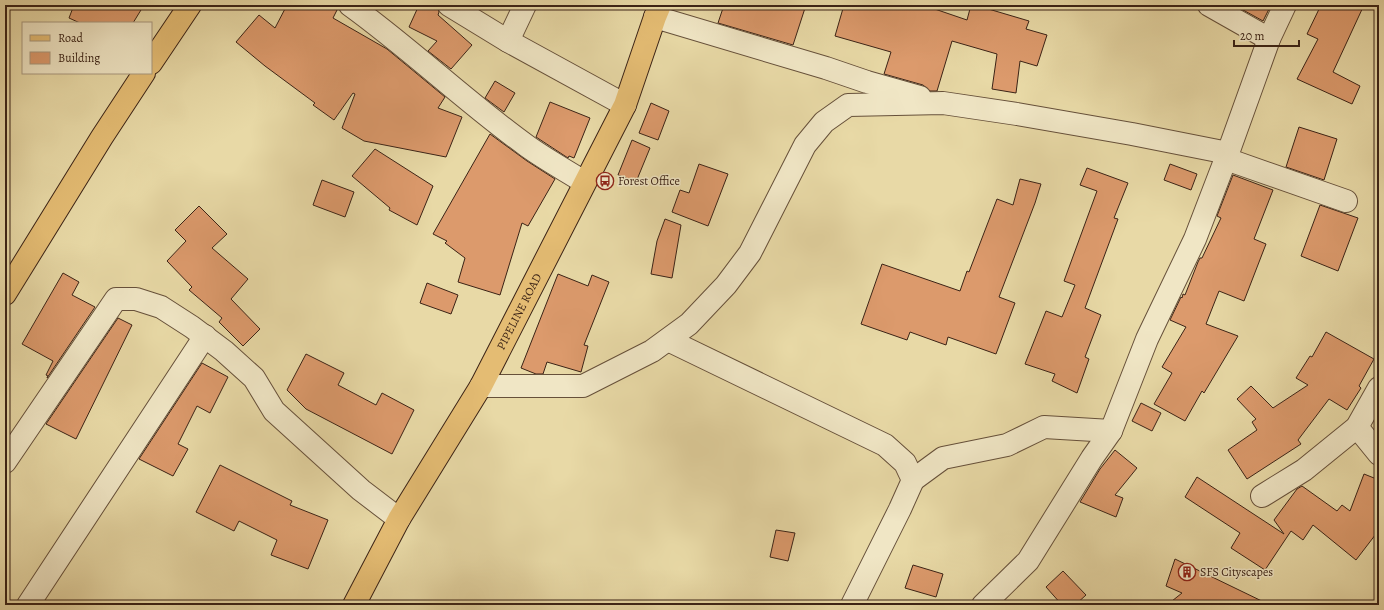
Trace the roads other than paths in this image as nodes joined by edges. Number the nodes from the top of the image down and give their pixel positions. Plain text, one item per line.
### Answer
1 (190, 5) edge
2 (350, 5) edge
3 (449, 5) edge
4 (525, 5) edge
5 (1209, 5) edge
6 (1285, 5) edge
7 (657, 11) edge
8 (1269, 39) junction
9 (508, 42) junction
10 (152, 62) edge
11 (143, 74) edge
12 (943, 103) junction
13 (625, 105) junction
14 (1227, 156) junction
15 (584, 182) junction
16 (1346, 201) dead end
17 (5, 294) edge
18 (205, 336) junction
19 (668, 340) junction
20 (481, 386) junction
21 (1379, 388) edge
22 (1358, 427) junction
23 (1111, 431) junction
24 (1379, 454) edge
25 (5, 462) edge
26 (913, 480) junction
27 (1262, 496) dead end
28 (399, 519) junction
29 (28, 605) edge
30 (354, 605) edge
31 (852, 605) edge
32 (983, 605) edge

1 - 10 main road
2 - 15 street
3 - 9 street
4 - 9 street
5 - 8 street
6 - 8 street
7 - 12 street
7 - 13 main road, PIPELINE ROAD
8 - 14 street
9 - 13 street
11 - 17 main road
12 - 14 street
12 - 19 street
13 - 15 main road, PIPELINE ROAD
14 - 16 street
14 - 23 street
15 - 20 main road, PIPELINE ROAD
18 - 25 street
18 - 28 street
18 - 29 street
19 - 20 street
19 - 26 street
20 - 28 main road, PIPELINE ROAD
21 - 22 street
22 - 24 street
22 - 27 street
23 - 26 street
23 - 32 street
26 - 31 street
28 - 30 main road, PIPELINE ROAD

